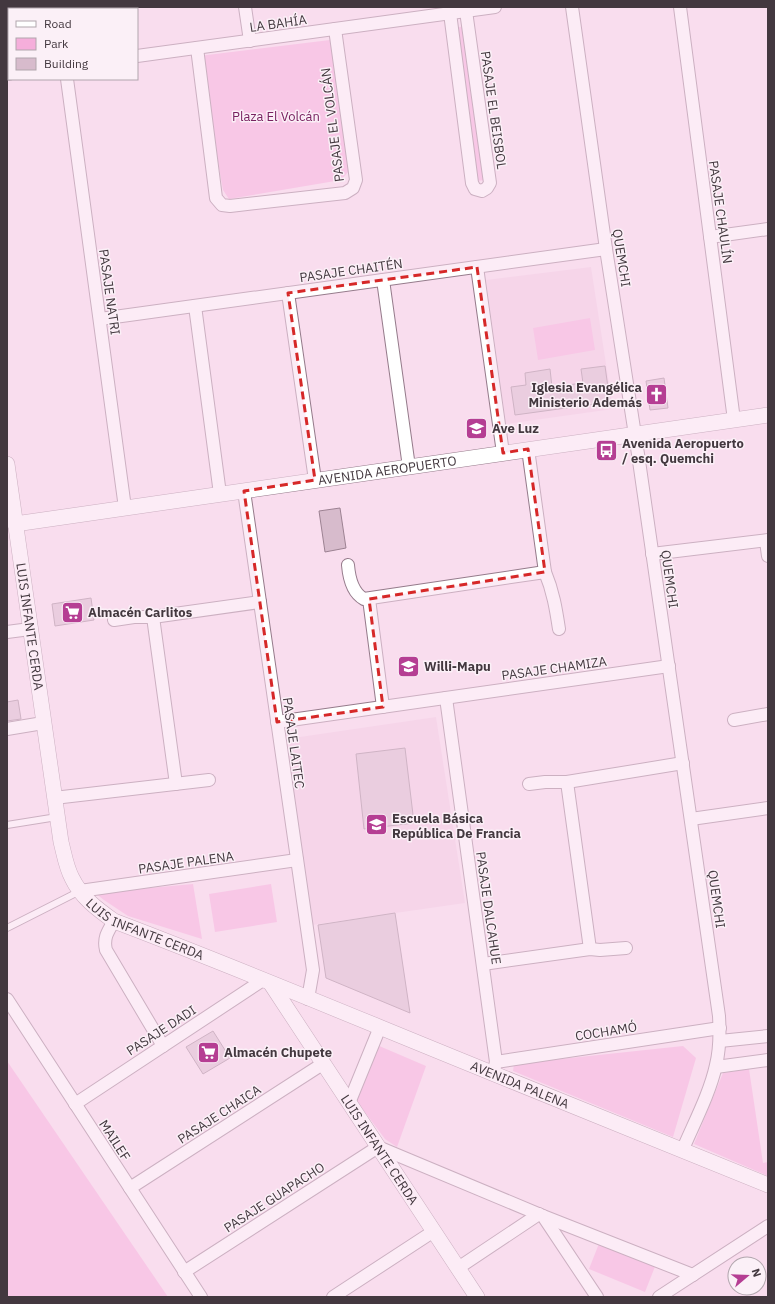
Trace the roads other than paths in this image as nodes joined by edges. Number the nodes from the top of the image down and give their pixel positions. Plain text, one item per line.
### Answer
1 (245, 7) edge
2 (495, 7) edge
3 (572, 7) edge
4 (680, 7) edge
5 (466, 11) junction
6 (450, 13) junction
7 (335, 29) junction
8 (250, 41) junction
9 (197, 48) junction
10 (138, 56) edge
11 (67, 80) edge
12 (768, 229) edge
13 (710, 237) junction
14 (606, 249) junction
15 (477, 267) junction
16 (383, 280) junction
17 (288, 293) junction
18 (195, 306) junction
19 (100, 319) junction
20 (768, 415) edge
21 (734, 420) junction
22 (635, 434) junction
23 (528, 450) junction
24 (503, 453) junction
25 (7, 464) edge
26 (409, 467) junction
27 (315, 480) junction
28 (244, 491) junction
29 (220, 494) junction
30 (125, 508) junction
31 (11, 525) edge
32 (767, 541) edge
33 (652, 554) junction
34 (768, 556) edge
35 (348, 565) dead end
36 (545, 572) junction
37 (368, 599) junction
38 (260, 602) junction
39 (153, 617) junction
40 (114, 620) dead end
41 (30, 629) junction
42 (558, 629) dead end
43 (7, 632) edge
44 (668, 666) junction
45 (446, 698) junction
46 (383, 707) junction
47 (768, 714) edge
48 (734, 720) dead end
49 (277, 722) junction
50 (43, 723) junction
51 (7, 728) edge
52 (683, 763) junction
53 (208, 780) dead end
54 (567, 782) junction
55 (176, 784) junction
56 (529, 784) dead end
57 (54, 798) junction
58 (768, 808) edge
59 (57, 816) junction
60 (691, 819) junction
61 (7, 826) edge
62 (297, 860) junction
63 (80, 891) junction
64 (114, 921) junction
65 (7, 928) edge
66 (626, 948) dead end
67 (590, 949) junction
68 (483, 964) junction
69 (267, 982) junction
70 (7, 998) edge
71 (308, 999) junction
72 (380, 1027) junction
73 (720, 1028) junction
74 (768, 1036) edge
75 (720, 1042) junction
76 (163, 1046) junction
77 (768, 1060) edge
78 (324, 1063) junction
79 (716, 1067) junction
80 (494, 1068) junction
81 (349, 1103) junction
82 (75, 1104) junction
83 (378, 1147) junction
84 (682, 1149) junction
85 (768, 1185) edge
86 (130, 1188) junction
87 (541, 1215) junction
88 (768, 1226) edge
89 (434, 1231) junction
90 (458, 1268) junction
91 (184, 1272) junction
92 (693, 1275) junction
93 (201, 1297) edge
94 (333, 1297) edge
95 (477, 1297) edge
96 (597, 1297) edge
97 (659, 1297) edge

1 - 8 street
2 - 5 street, LA BAHÍA
3 - 14 street, QUEMCHI
4 - 13 street, PASAJE CHAULÍN
5 - 6 street, LA BAHÍA
5 - 6 street, PASAJE EL BEISBOL
6 - 7 street, LA BAHÍA
7 - 8 street, LA BAHÍA
7 - 9 street, PASAJE EL VOLCÁN
8 - 9 street, LA BAHÍA
9 - 10 street, LA BAHÍA
11 - 19 street, PASAJE NATRI
12 - 13 street
13 - 21 street, PASAJE CHAULÍN
14 - 15 street, PASAJE CHAITÉN
14 - 22 street, QUEMCHI
15 - 16 street, PASAJE CHAITÉN
15 - 24 street
16 - 17 street, PASAJE CHAITÉN
16 - 26 street
17 - 18 street, PASAJE CHAITÉN
17 - 27 street
18 - 19 street, PASAJE CHAITÉN
18 - 29 street
19 - 30 street, PASAJE NATRI
20 - 21 street, AVENIDA AEROPUERTO
21 - 22 street, AVENIDA AEROPUERTO
22 - 23 street, AVENIDA AEROPUERTO
22 - 33 street, QUEMCHI
23 - 24 street, AVENIDA AEROPUERTO
23 - 36 street
24 - 26 street, AVENIDA AEROPUERTO
25 - 31 street, LUIS INFANTE CERDA
26 - 27 street, AVENIDA AEROPUERTO
27 - 28 street, AVENIDA AEROPUERTO
28 - 29 street, AVENIDA AEROPUERTO
28 - 38 street, PASAJE LAITEC
29 - 30 street, AVENIDA AEROPUERTO
30 - 31 street, AVENIDA AEROPUERTO
31 - 41 street, LUIS INFANTE CERDA
32 - 33 street
32 - 34 street
33 - 44 street, QUEMCHI
35 - 37 street
36 - 37 street
36 - 42 street
37 - 46 street
38 - 39 street
38 - 49 street, PASAJE LAITEC
39 - 40 street
39 - 55 street
41 - 43 street
41 - 50 street, LUIS INFANTE CERDA
44 - 45 street, PASAJE CHAMIZA
44 - 52 street, QUEMCHI
45 - 46 street, PASAJE CHAMIZA
45 - 68 street, PASAJE DALCAHUE
46 - 49 street, PASAJE CHAMIZA
47 - 48 street
49 - 62 street, PASAJE LAITEC
50 - 51 street
50 - 57 street, LUIS INFANTE CERDA
52 - 54 street
52 - 60 street, QUEMCHI
53 - 55 street
54 - 56 street
54 - 67 street
55 - 57 street
57 - 59 street, LUIS INFANTE CERDA
58 - 60 street
59 - 61 lane
59 - 63 street, LUIS INFANTE CERDA
60 - 73 street, QUEMCHI
62 - 63 street, PASAJE PALENA
62 - 71 street, PASAJE LAITEC
63 - 64 street, LUIS INFANTE CERDA
63 - 65 lane
64 - 69 street, LUIS INFANTE CERDA
64 - 76 street
66 - 67 street
67 - 68 street
68 - 80 street, PASAJE DALCAHUE
69 - 71 street, AVENIDA PALENA
69 - 76 street, PASAJE DADI
69 - 78 street, LUIS INFANTE CERDA
70 - 82 street, MAILEF
71 - 72 street, AVENIDA PALENA
72 - 80 street, AVENIDA PALENA
72 - 81 street
73 - 75 street, QUEMCHI
73 - 80 street, COCHAMÓ
74 - 75 street
75 - 79 street, QUEMCHI
76 - 82 street, PASAJE DADI
77 - 79 street
78 - 81 street, LUIS INFANTE CERDA
78 - 86 street, PASAJE CHAICA
79 - 84 street, QUEMCHI
80 - 84 street, AVENIDA PALENA
81 - 83 street, LUIS INFANTE CERDA
82 - 86 street, MAILEF
83 - 87 street
83 - 89 street, LUIS INFANTE CERDA
83 - 91 street, PASAJE GUAPACHO
84 - 85 street, AVENIDA PALENA
86 - 91 street, MAILEF
87 - 90 street
87 - 92 street
87 - 96 street
88 - 92 street
89 - 90 street, LUIS INFANTE CERDA
89 - 94 street
90 - 95 street, LUIS INFANTE CERDA
91 - 93 street, MAILEF
92 - 97 street

